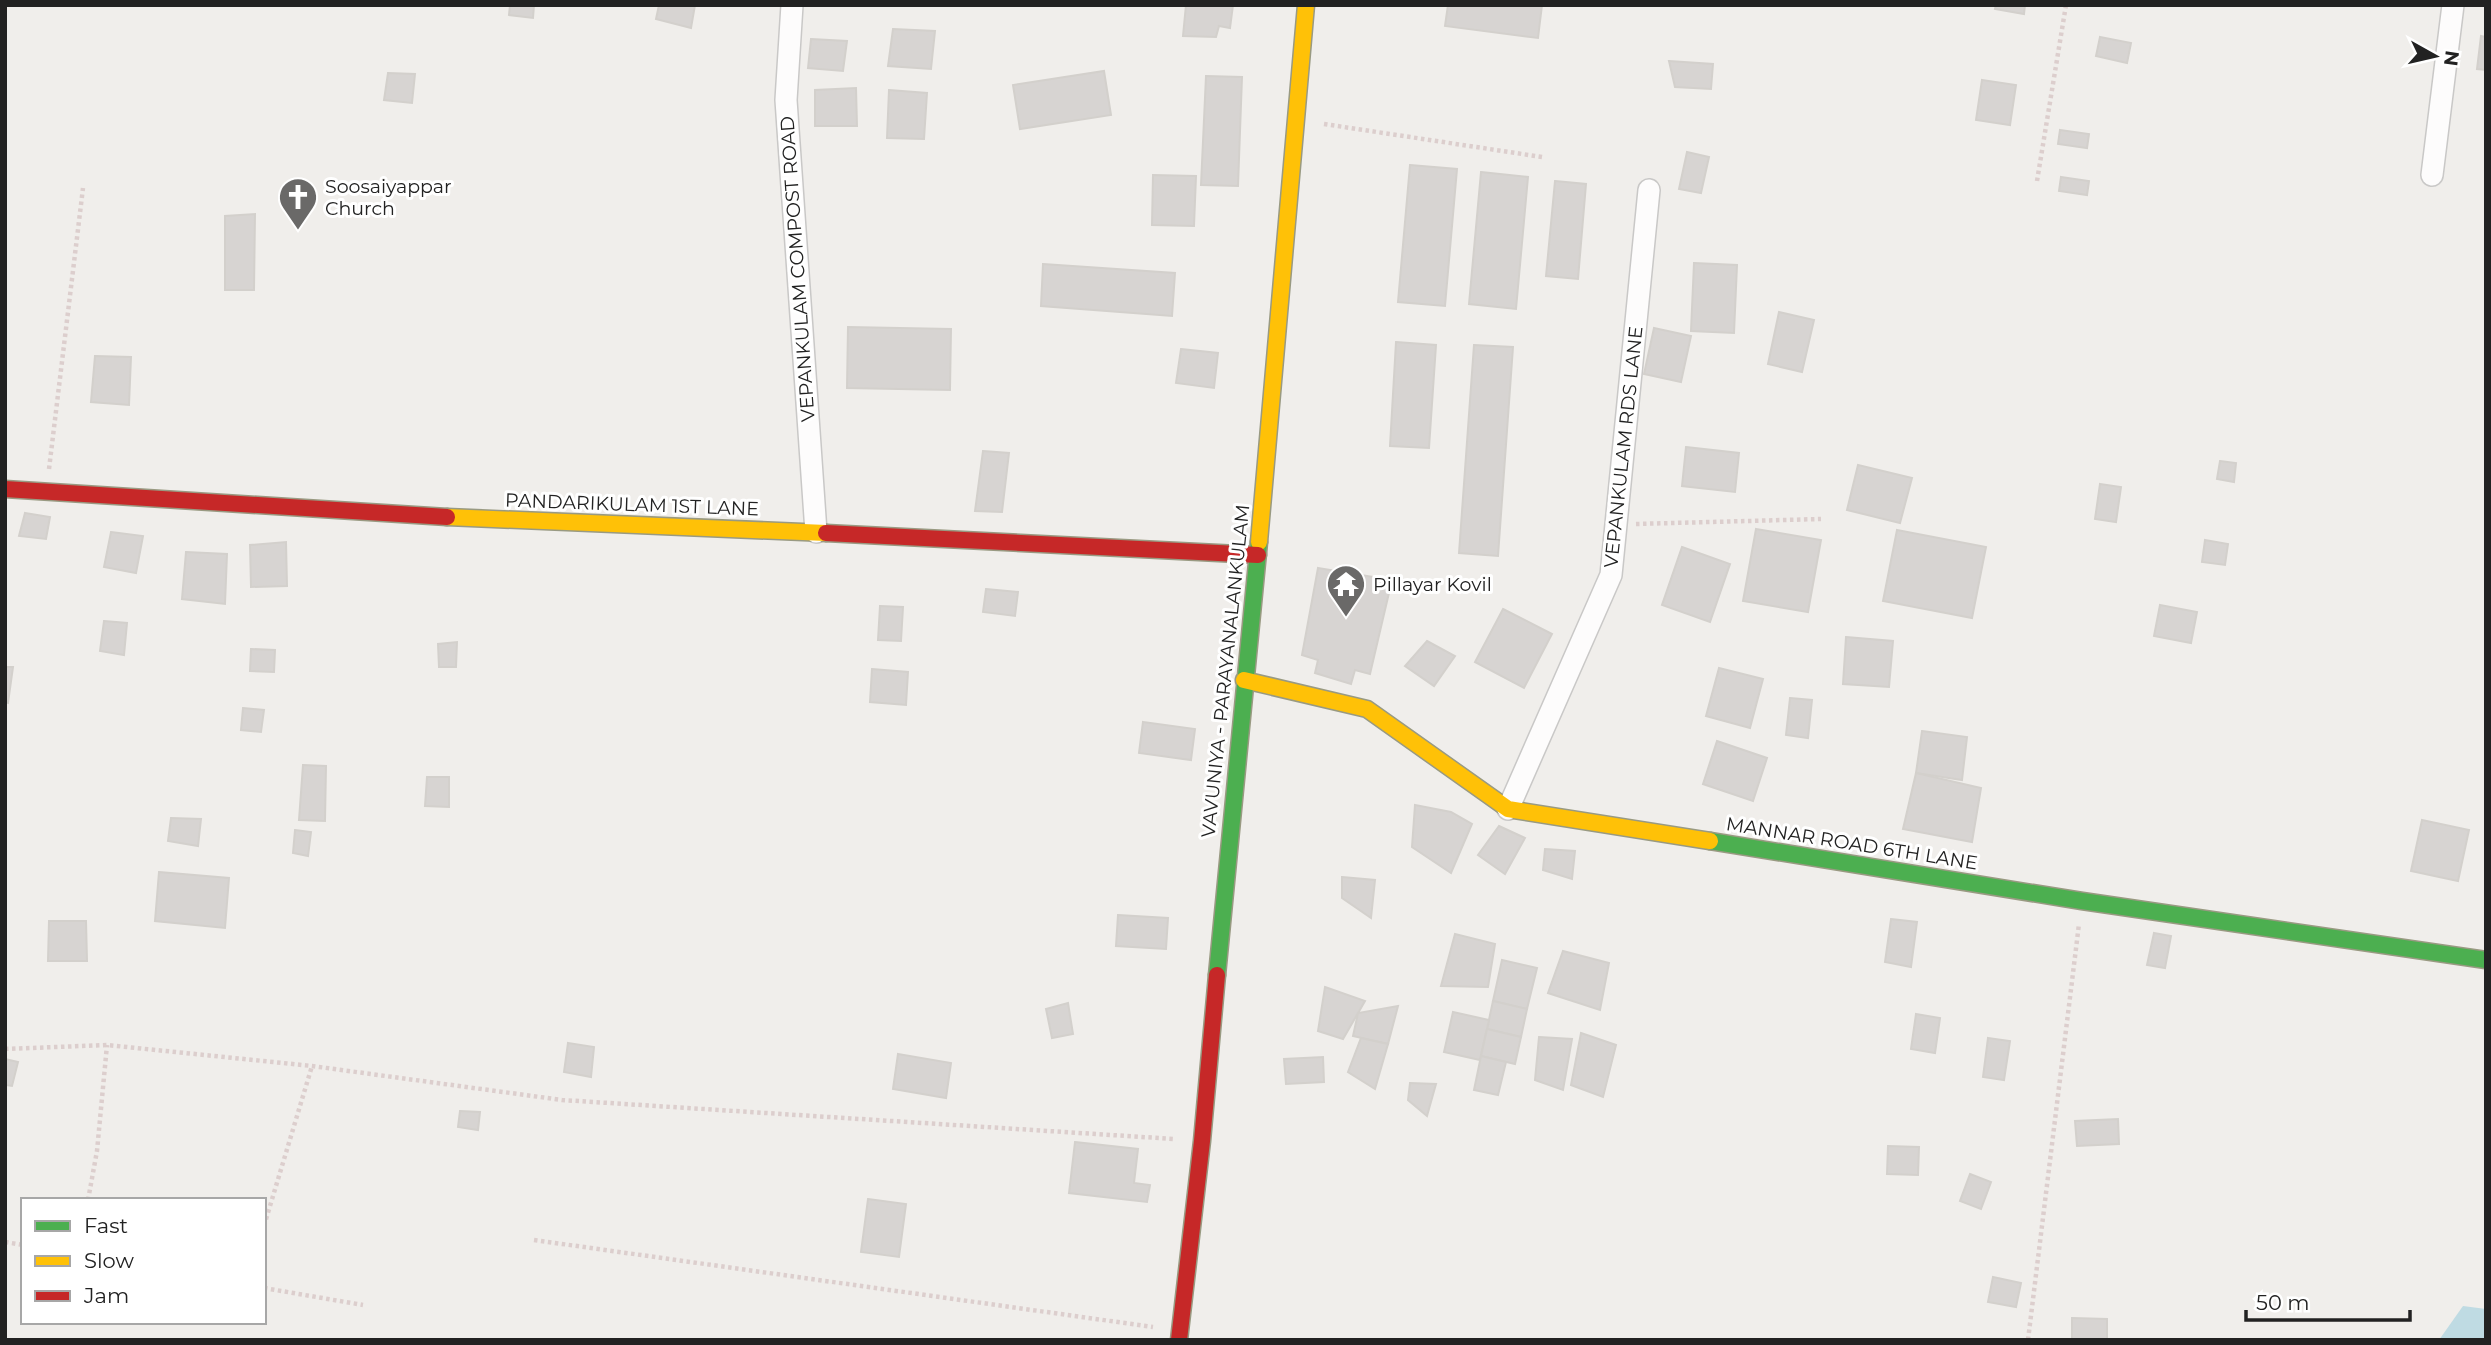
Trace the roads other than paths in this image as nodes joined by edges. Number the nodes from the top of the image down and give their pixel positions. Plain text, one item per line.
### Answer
1 (792, 5) edge
2 (1306, 5) edge
3 (2453, 5) edge
4 (2432, 175) dead end
5 (1649, 190) dead end
6 (5, 489) edge
7 (816, 532) junction
8 (1258, 555) junction
9 (1244, 680) junction
10 (1508, 809) junction
11 (2486, 960) edge
12 (1179, 1335) edge

1 - 7 street, VEPANKULAM COMPOST ROAD
2 - 8 main road, VAVUNIYA - PARAYANALANKULAM
3 - 4 street
5 - 10 street, VEPANKULAM RDS LANE
6 - 7 main road, PANDARIKULAM 1ST LANE
7 - 8 main road, PANDARIKULAM 1ST LANE
8 - 9 main road, VAVUNIYA - PARAYANALANKULAM
9 - 10 main road, MANNAR ROAD 6TH LANE
9 - 12 main road, VAVUNIYA - PARAYANALANKULAM
10 - 11 main road, MANNAR ROAD 6TH LANE

